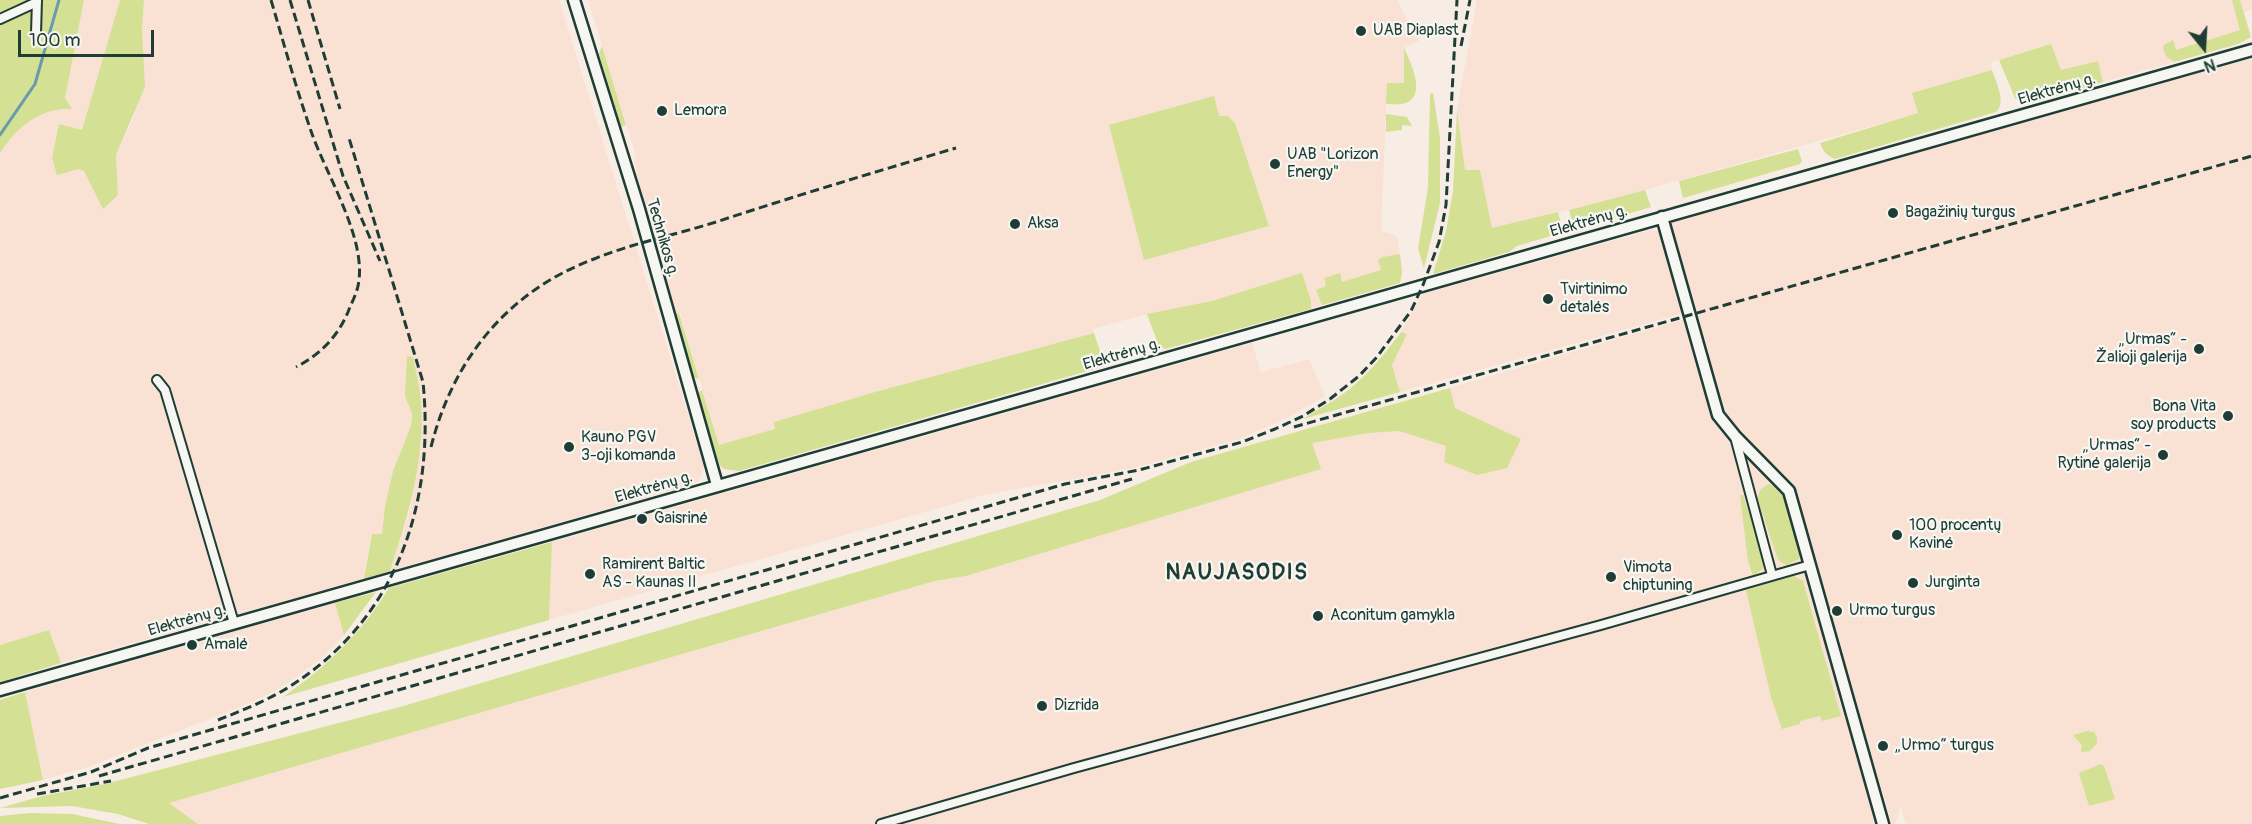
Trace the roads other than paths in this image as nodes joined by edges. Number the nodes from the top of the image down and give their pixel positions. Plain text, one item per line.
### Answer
1 (574, 0) edge
2 (37, 1) edge
3 (0, 19) edge
4 (36, 33) dead end
5 (2252, 50) edge
6 (1662, 217) junction
7 (157, 380) dead end
8 (1735, 436) junction
9 (717, 485) junction
10 (1810, 565) junction
11 (1772, 575) junction
12 (234, 623) junction
13 (0, 690) edge
14 (881, 824) edge
15 (1883, 824) edge

1 - 9 street, Technikos g.
2 - 3 street
2 - 4 street
5 - 6 street, Elektrėnų g.
6 - 8 street
6 - 9 street, Elektrėnų g.
7 - 12 street
8 - 10 street
8 - 11 street
9 - 12 street, Elektrėnų g.
10 - 11 street
10 - 15 street
11 - 14 street
12 - 13 street, Elektrėnų g.

